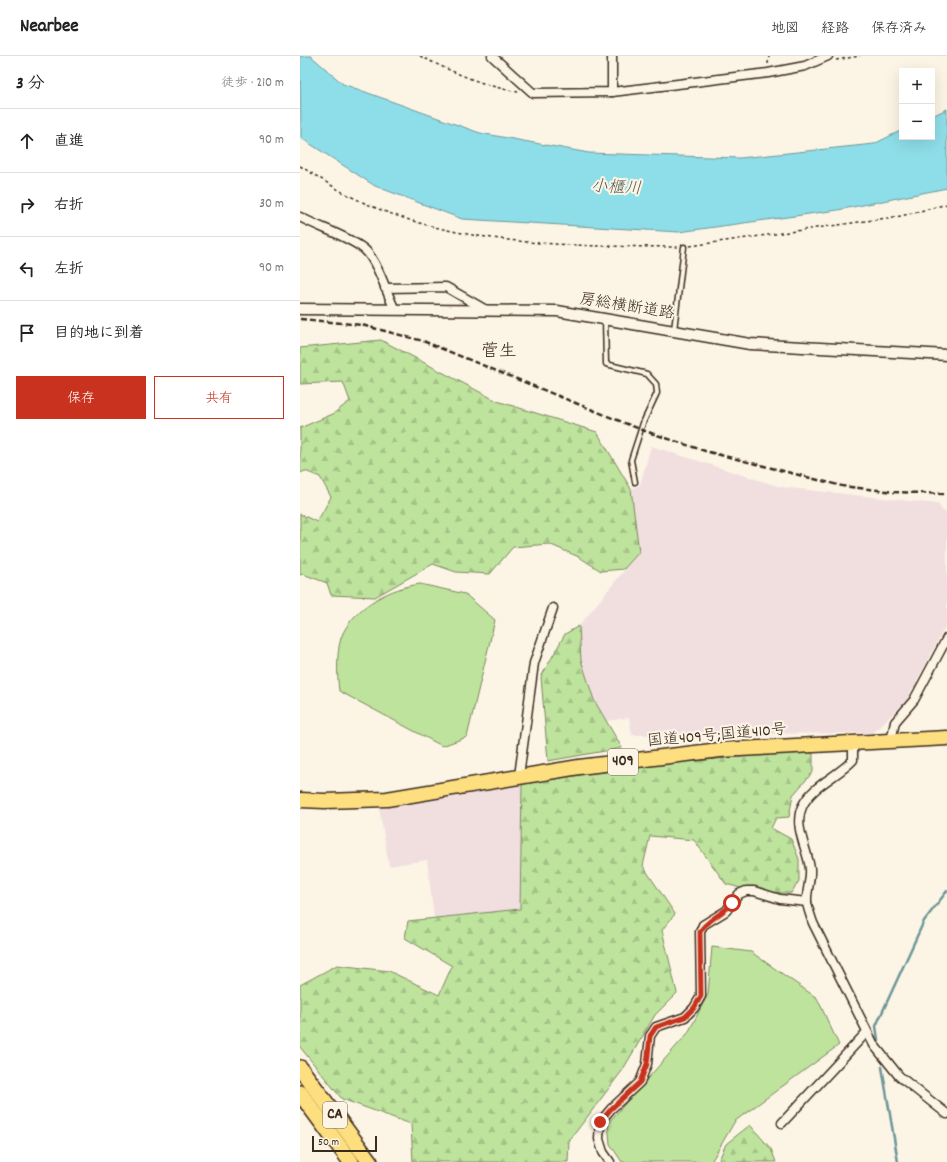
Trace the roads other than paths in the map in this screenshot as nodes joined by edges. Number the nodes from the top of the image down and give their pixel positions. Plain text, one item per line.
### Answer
1 (492, 56) edge
2 (612, 56) edge
3 (828, 56) edge
4 (612, 92) junction
5 (300, 217) edge
6 (684, 247) road end
7 (385, 288) junction
8 (300, 308) edge
9 (395, 310) junction
10 (486, 310) junction
11 (605, 319) junction
12 (674, 330) junction
13 (947, 355) edge
14 (635, 482) dead end
15 (553, 608) dead end
16 (947, 638) edge
17 (947, 738) edge
18 (891, 741) junction
19 (853, 743) junction
20 (519, 776) junction
21 (300, 800) edge
22 (807, 902) junction
23 (866, 1033) junction
24 (300, 1068) edge
25 (300, 1093) edge
26 (947, 1114) edge
27 (782, 1123) dead end
28 (351, 1162) edge
29 (370, 1162) edge
30 (610, 1162) edge

1 - 4 street
2 - 4 street
3 - 4 street
5 - 7 street
6 - 12 lane
7 - 9 street
7 - 10 street
8 - 9 street, 房総横断道路
9 - 10 street, 房総横断道路
10 - 11 street, 房総横断道路
11 - 12 street, 房総横断道路
11 - 14 lane
12 - 13 street, 房総横断道路
15 - 20 street
16 - 18 street
17 - 18 highway, 国道409号;国道410号 / 409
18 - 19 highway, 国道409号;国道410号 / 409
19 - 20 highway, 国道409号;国道410号 / 409
19 - 22 street
20 - 21 highway, 国道409号;国道410号 / 409
22 - 23 street
22 - 30 street
23 - 26 street
23 - 27 street
24 - 29 highway, CA
25 - 28 highway, CA

